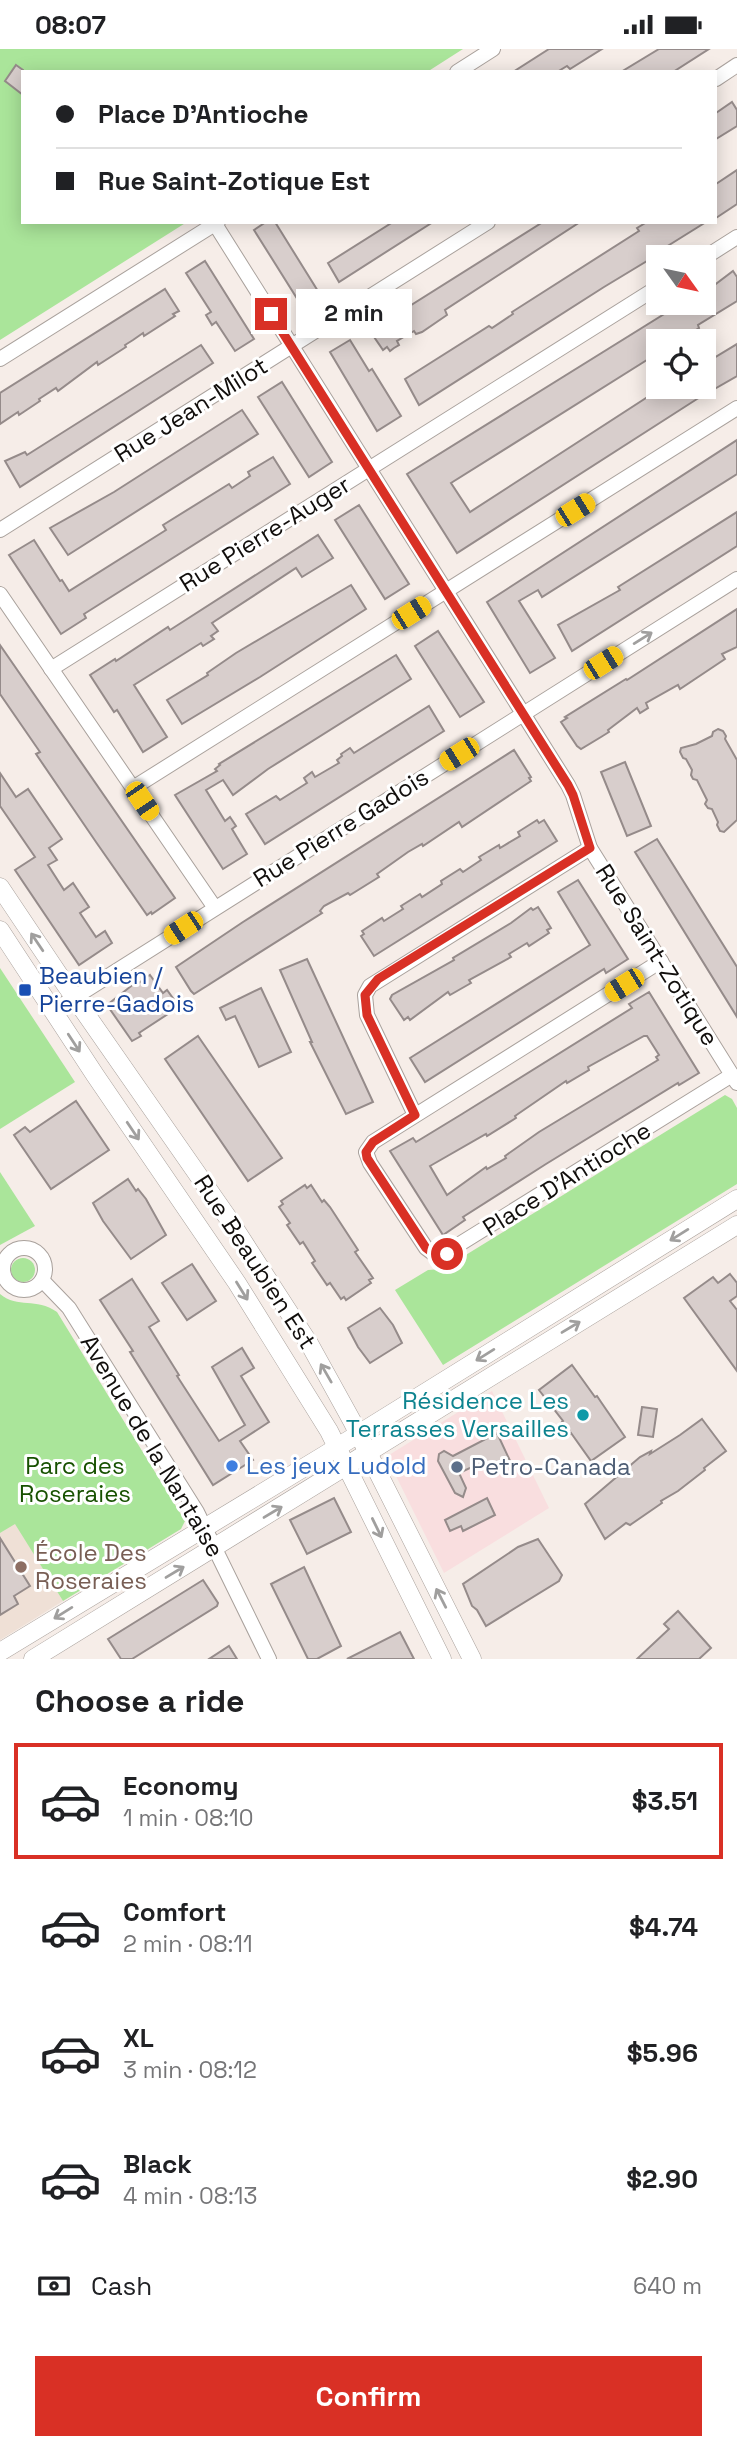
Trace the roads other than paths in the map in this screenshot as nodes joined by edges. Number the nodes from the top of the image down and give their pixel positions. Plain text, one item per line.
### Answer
1 (493, 49) edge
2 (737, 65) edge
3 (460, 70) edge
4 (717, 78) edge
5 (214, 224) edge
6 (217, 224) edge
7 (485, 224) edge
8 (737, 237) edge
9 (716, 250) edge
10 (646, 295) edge
11 (292, 346) junction
12 (0, 359) edge
13 (737, 408) edge
14 (370, 468) junction
15 (0, 530) edge
16 (737, 579) edge
17 (446, 590) junction
18 (0, 594) edge
19 (51, 669) junction
20 (523, 713) junction
21 (133, 788) junction
22 (590, 848) junction
23 (0, 887) edge
24 (215, 908) junction
25 (0, 930) edge
26 (661, 961) junction
27 (74, 997) junction
28 (53, 1011) junction
29 (735, 1079) edge
30 (415, 1115) junction
31 (737, 1199) edge
32 (228, 1217) junction
33 (737, 1225) edge
34 (204, 1235) junction
35 (42, 1280) dead end
36 (358, 1433) junction
37 (337, 1447) junction
38 (368, 1453) junction
39 (346, 1467) junction
40 (205, 1527) junction
41 (215, 1548) junction
42 (0, 1652) edge
43 (33, 1659) edge
44 (269, 1659) edge
45 (442, 1659) edge
46 (472, 1659) edge

1 - 3 street
2 - 4 street
5 - 12 street
6 - 11 street, Rue Saint-Zotique
7 - 11 street, Rue Jean-Milot
8 - 9 street
10 - 14 street, Rue Pierre-Auger
11 - 14 street, Rue Saint-Zotique
11 - 15 street, Rue Jean-Milot
13 - 17 street
14 - 17 street, Rue Saint-Zotique
14 - 19 street, Rue Pierre-Auger
20 -> 16 street, Rue Pierre Gadois
17 - 20 street, Rue Saint-Zotique
17 - 21 street
18 - 19 street
19 - 21 street
20 - 22 street, Rue Saint-Zotique
20 - 24 street, Rue Pierre Gadois
21 - 24 street
22 - 26 street, Rue Saint-Zotique
22 - 30 street
27 -> 23 street, Rue Beaubien Est
24 - 27 street, Rue Pierre Gadois
25 - 28 street, Rue Beaubien Est
26 - 29 street, Rue Saint-Zotique
26 - 30 street
27 - 28 street, Rue Pierre Gadois
27 - 32 street, Rue Beaubien Est
28 -> 34 street, Rue Beaubien Est
29 - 30 street, Place D'Antioche
31 -> 36 street
32 - 34 street
36 -> 32 street, Rue Beaubien Est
38 -> 33 street
34 -> 37 street, Rue Beaubien Est
35 - 40 street, Avenue de la Nantaise
36 - 37 street
36 - 38 street, Rue Beaubien Est
37 - 39 street, Rue Beaubien Est
37 - 40 street
38 - 39 street
46 -> 38 street, Rue Beaubien Est
41 -> 39 street
39 -> 45 street, Rue Beaubien Est
40 - 41 street, Avenue de la Nantaise
40 -> 42 street
43 -> 41 street
41 - 44 street, Avenue de la Nantaise

